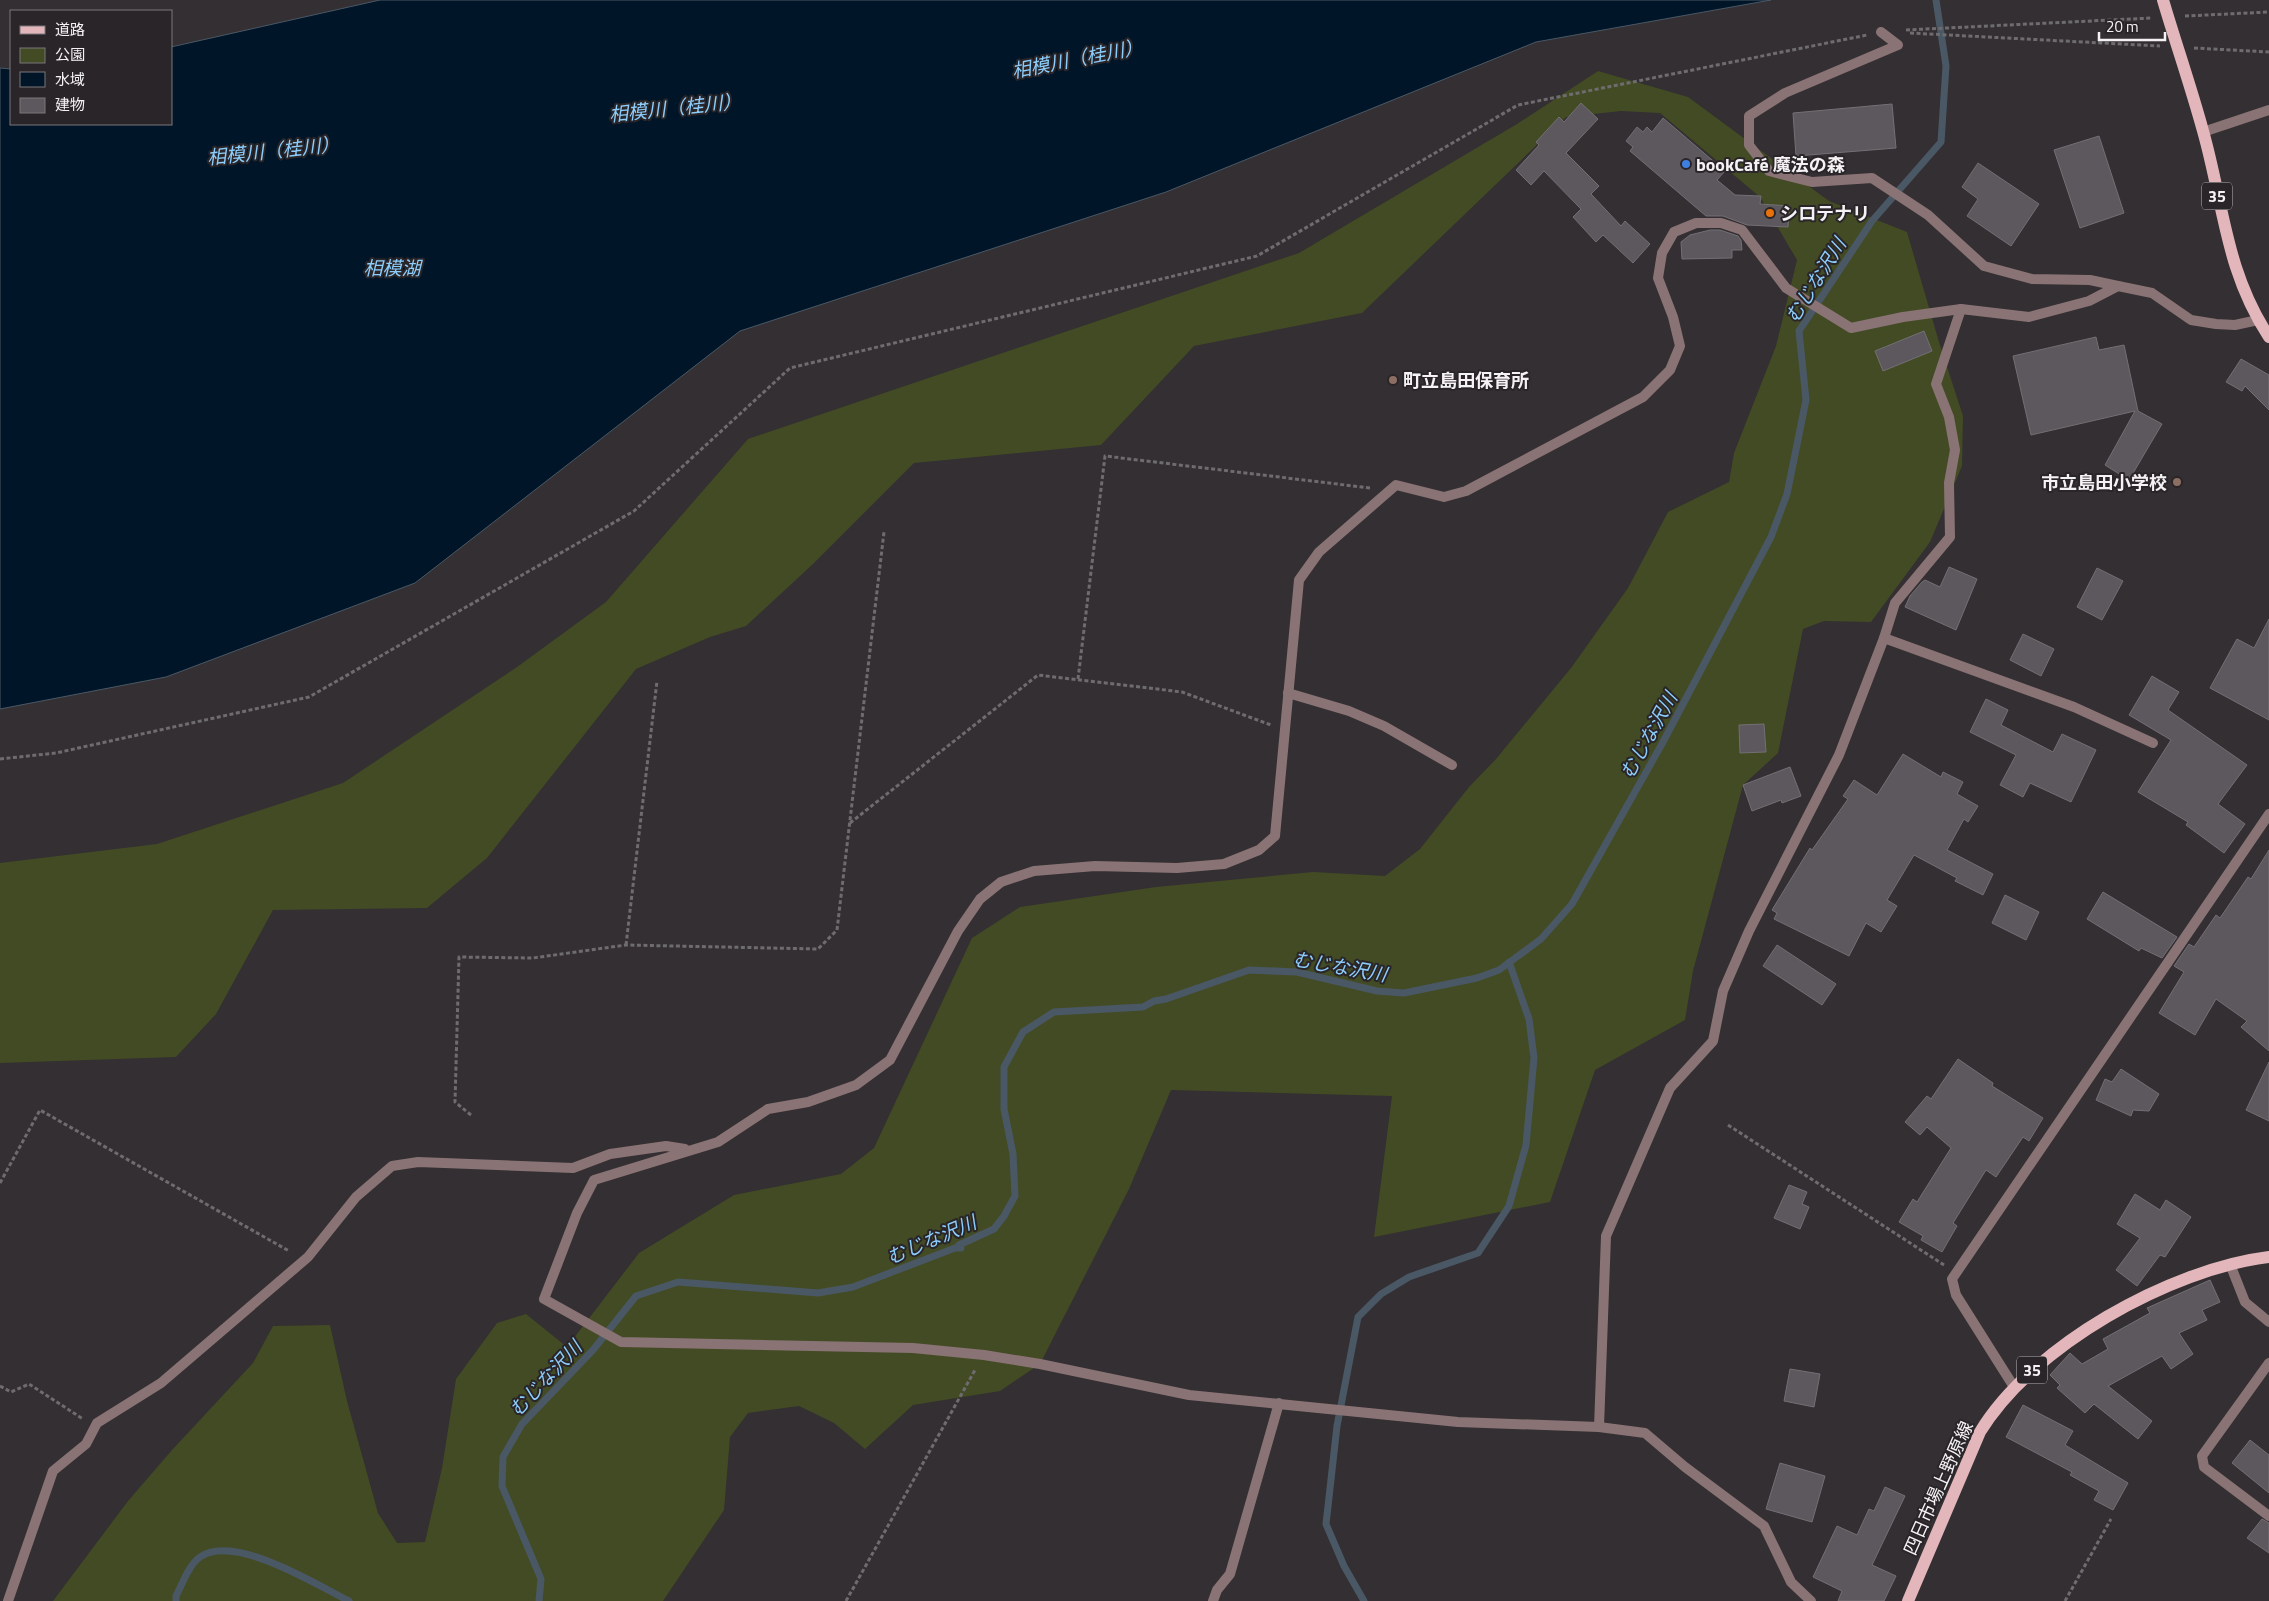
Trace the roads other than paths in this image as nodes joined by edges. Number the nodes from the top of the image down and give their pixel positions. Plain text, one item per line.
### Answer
1 (2164, 0) edge
2 (1882, 32) road end
3 (2269, 110) edge
4 (2203, 132) junction
5 (2118, 286) junction
6 (1961, 309) junction
7 (2258, 320) junction
8 (2269, 337) edge
9 (1884, 638) junction
10 (1288, 694) junction
11 (2153, 743) dead end
12 (1452, 765) dead end
13 (2269, 814) edge
14 (689, 1150) junction
15 (2269, 1257) edge
16 (2230, 1264) junction
17 (2269, 1322) edge
18 (2269, 1363) edge
19 (2014, 1387) junction
20 (1279, 1403) junction
21 (1599, 1427) junction
22 (2269, 1516) edge
23 (8, 1601) edge
24 (1213, 1601) edge
25 (1811, 1601) edge
26 (1908, 1601) edge

1 - 4 main road, 35
2 - 5 street
3 - 4 street
4 - 7 main road, 35
5 - 6 street
5 - 7 street
6 - 9 street
6 - 10 street
7 - 8 main road, 35
9 - 11 street
9 - 21 street
10 - 12 street
10 - 14 street
13 - 19 street
14 - 20 street
14 - 23 street
15 - 16 main road, 四日市場上野原線 / 35
16 - 17 street
16 - 19 main road, 四日市場上野原線 / 35
18 - 22 street
19 - 26 main road, 四日市場上野原線 / 35
20 - 21 street
20 - 24 street
21 - 25 street

